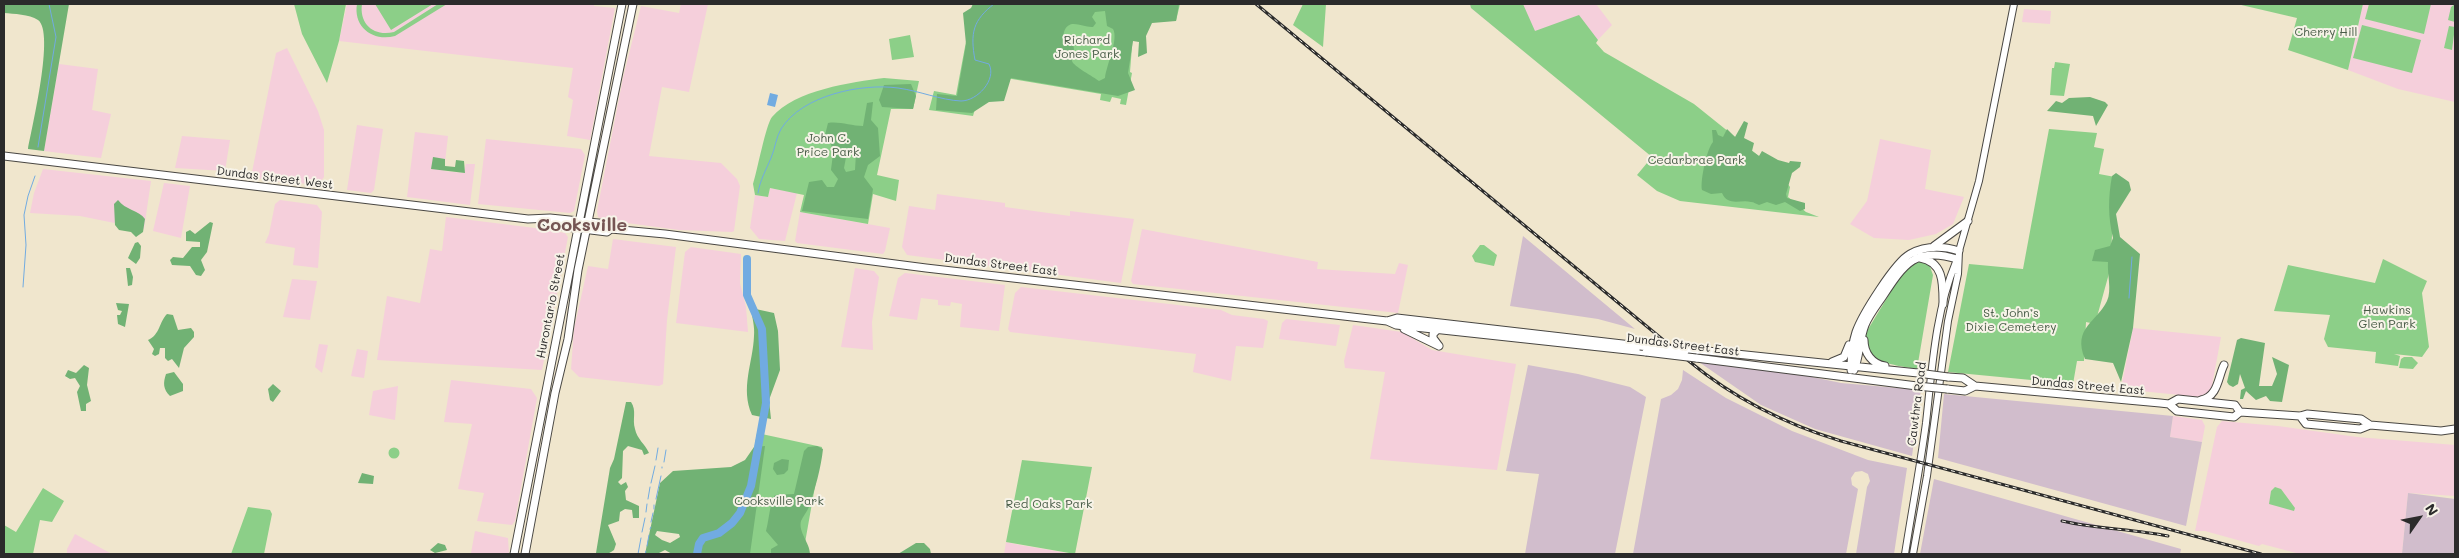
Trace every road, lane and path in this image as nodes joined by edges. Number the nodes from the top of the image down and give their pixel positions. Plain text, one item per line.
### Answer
1 (622, 4) edge
2 (633, 4) edge
3 (2014, 4) edge
4 (4, 156) edge
5 (1968, 221) junction
6 (583, 225) junction
7 (1927, 249) junction
8 (1958, 255) junction
9 (1917, 258) junction
10 (1943, 304) junction
11 (1387, 321) junction
12 (1396, 325) junction
13 (1438, 329) junction
14 (1859, 332) junction
15 (1643, 349) junction
16 (1812, 361) junction
17 (2224, 365) dead end
18 (1853, 366) junction
19 (1906, 372) junction
20 (1851, 377) junction
21 (1975, 386) junction
22 (2191, 400) junction
23 (2168, 404) junction
24 (2240, 412) junction
25 (2454, 432) edge
26 (514, 554) edge
27 (525, 554) edge
28 (1905, 554) edge
29 (1913, 554) edge

1 - 6 main road, Hurontario Street
2 - 6 main road, Hurontario Street
3 - 5 main road, Cawthra Road
4 - 6 main road, Dundas Street West
5 - 7 main road
5 - 8 main road, Cawthra Road
6 - 11 main road, Dundas Street East
6 - 26 main road, Hurontario Street
6 - 27 main road, Hurontario Street
7 - 8 main road
7 - 14 main road
8 - 9 main road
8 - 10 main road, Cawthra Road
8 - 29 main road, Cawthra Road
9 - 10 main road
9 - 14 main road
10 - 28 main road, Cawthra Road
11 - 12 main road, Dundas Street East
11 - 15 main road, Dundas Street East
12 - 13 main road, Dundas Street East
12 - 13 main road
13 - 15 main road, Dundas Street East
14 - 16 main road
14 - 18 main road
14 - 19 main road
15 - 16 main road, Dundas Street East, bridge
15 - 20 main road, Dundas Street East, bridge
16 - 18 main road, Dundas Street East
17 - 22 main road
18 - 19 main road, Dundas Street East
18 - 20 main road
19 - 21 main road, Dundas Street East, bridge
20 - 21 main road, Dundas Street East, bridge
21 - 23 main road, Dundas Street East
22 - 23 main road, Dundas Street East
22 - 24 main road, Dundas Street East
23 - 24 main road, Dundas Street East
24 - 25 main road, Dundas Street East

